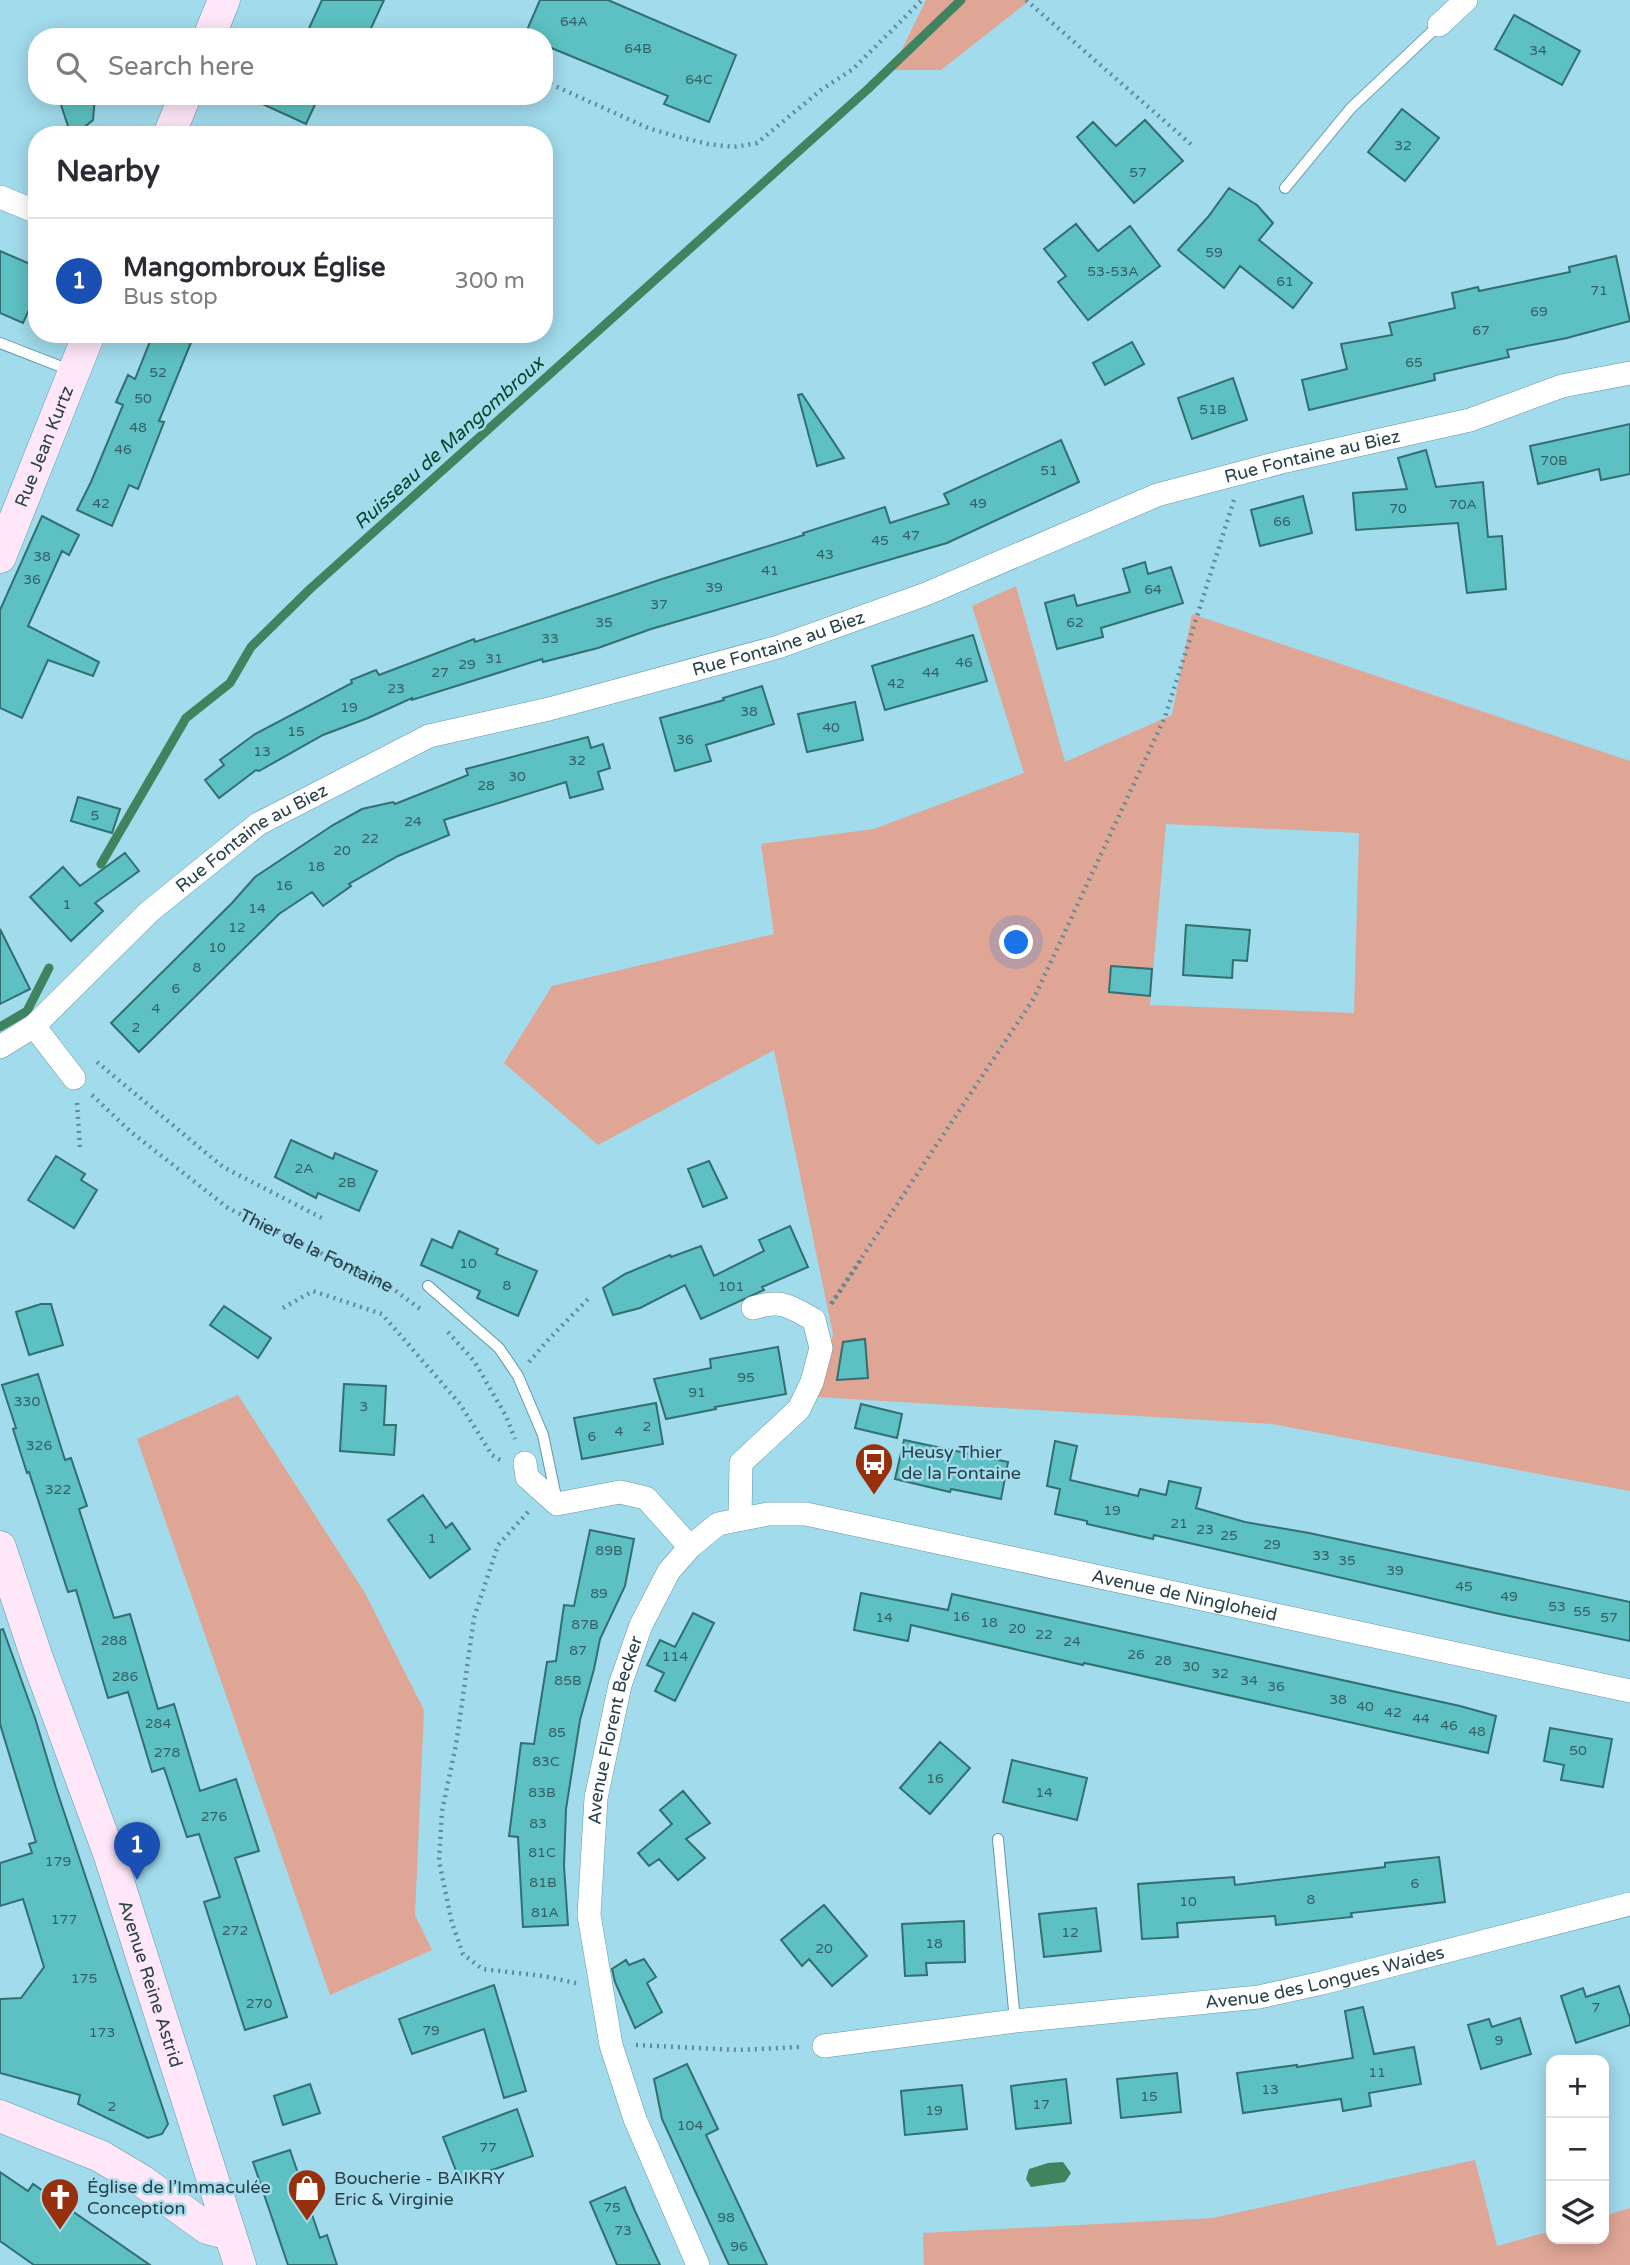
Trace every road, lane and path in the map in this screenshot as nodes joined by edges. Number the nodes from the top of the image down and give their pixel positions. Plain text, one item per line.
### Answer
1 (224, 0) edge
2 (922, 0) edge
3 (1026, 0) edge
4 (1466, 0) edge
5 (1439, 25) joint
6 (213, 28) edge
7 (553, 85) edge
8 (181, 105) edge
9 (173, 126) edge
10 (1193, 146) dead end
11 (1285, 188) dead end
12 (0, 197) edge
13 (28, 208) edge
14 (0, 343) edge
15 (85, 343) edge
16 (74, 372) junction
17 (1630, 373) edge
18 (1243, 472) junction
19 (0, 557) edge
20 (34, 1026) junction
21 (0, 1047) edge
22 (93, 1058) dead end
23 (75, 1078) junction
24 (80, 1148) dead end
25 (323, 1218) dead end
26 (863, 1257) dead end
27 (428, 1286) dead end
28 (589, 1298) dead end
29 (283, 1308) dead end
30 (753, 1308) dead end
31 (428, 1315) dead end
32 (816, 1328) junction
33 (447, 1331) dead end
34 (518, 1376) junction
35 (526, 1470) junction
36 (557, 1504) junction
37 (740, 1519) junction
38 (0, 1547) edge
39 (690, 1547) junction
40 (1630, 1691) edge
41 (998, 1839) dead end
42 (1630, 1904) edge
43 (601, 1986) junction
44 (1015, 2021) junction
45 (651, 2045) dead end
46 (824, 2046) joint
47 (0, 2116) edge
48 (230, 2234) junction
49 (240, 2265) edge
50 (698, 2265) edge

1 - 6 main road
2 - 7 path
3 - 10 path
4 - 5 street
5 - 11 lane
8 - 9 main road
12 - 13 street
14 - 16 lane
15 - 16 main road, Rue Jean Kurtz
16 - 19 main road, Rue Jean Kurtz
17 - 18 street, Rue Fontaine au Biez
18 - 20 street, Rue Fontaine au Biez
18 - 32 path
20 - 21 street, Rue Fontaine au Biez
20 - 23 street
22 - 25 path
23 - 24 path
23 - 31 path, Thier de la Fontaine
26 - 32 path
27 - 34 lane
28 - 34 path
29 - 35 path
30 - 32 street
32 - 37 street
33 - 35 path
34 - 36 lane
35 - 36 street
36 - 39 street
36 - 43 path
37 - 39 street, Avenue Florent Becker
37 - 40 street, Avenue de Ningloheid
38 - 48 main road, Avenue Reine Astrid
39 - 43 street, Avenue Florent Becker
41 - 44 lane
42 - 44 street, Avenue des Longues Waides
43 - 50 street, Avenue Florent Becker
44 - 46 street, Avenue des Longues Waides
45 - 46 path
47 - 48 main road
48 - 49 main road, Avenue Reine Astrid

